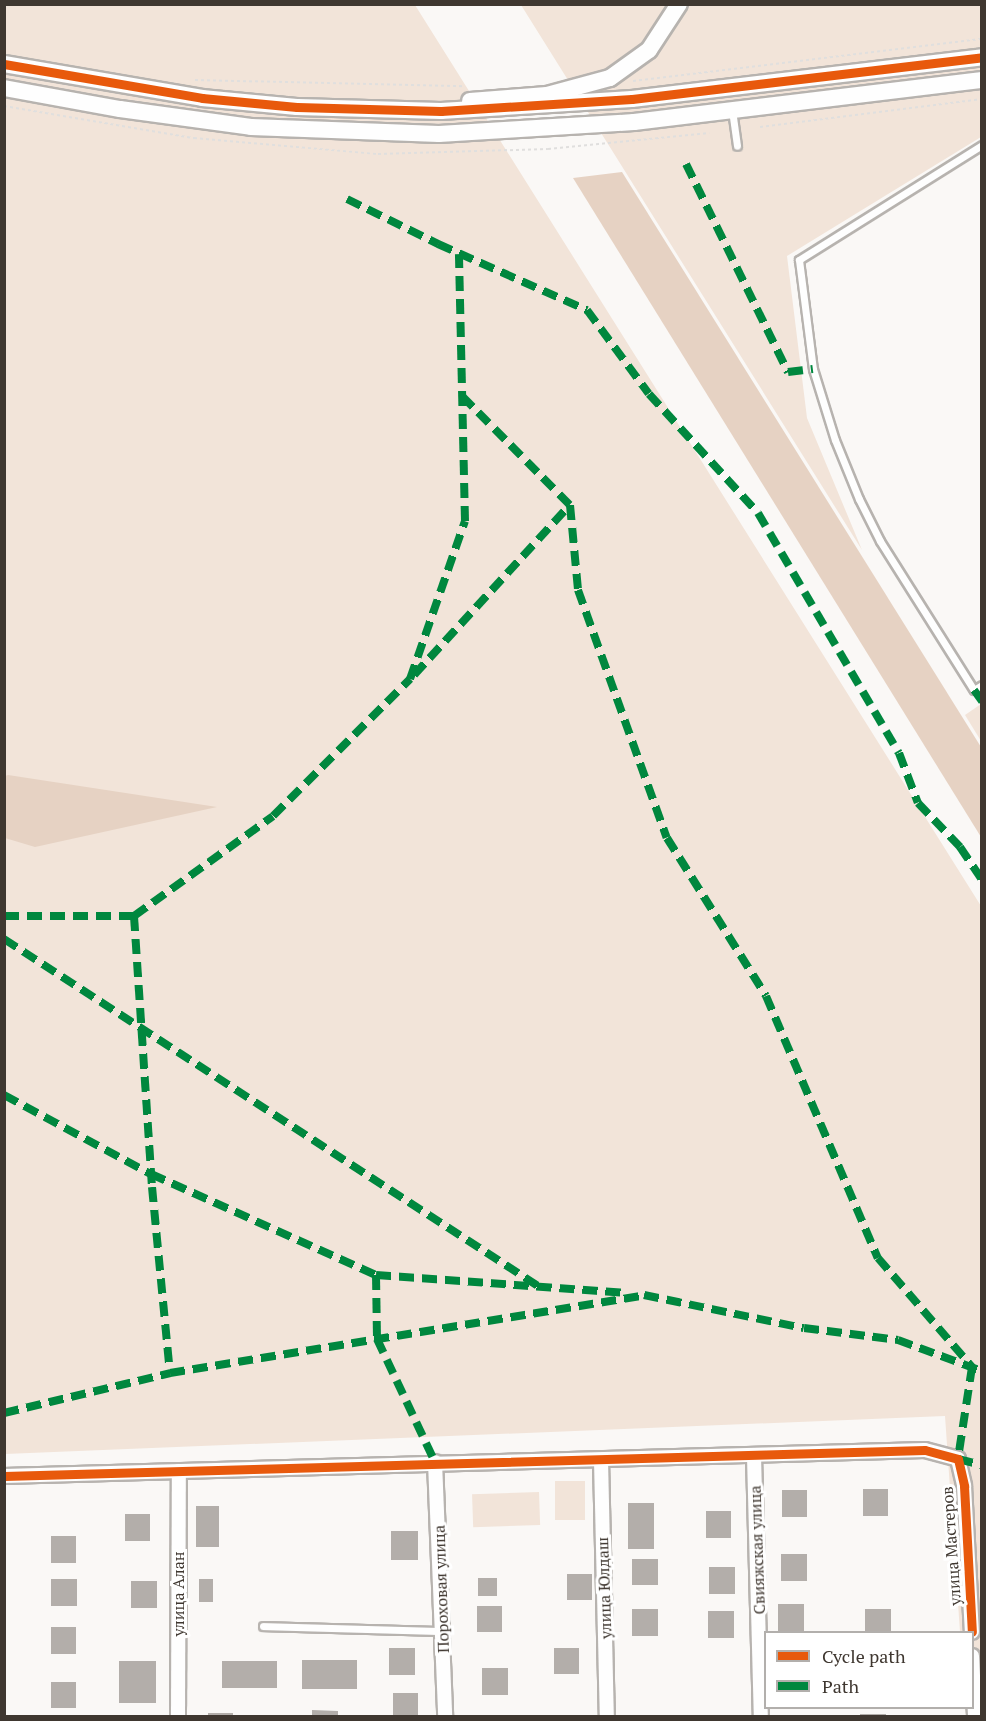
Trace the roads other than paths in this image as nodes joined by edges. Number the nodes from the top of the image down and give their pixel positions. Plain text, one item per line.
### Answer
1 (679, 4) edge
2 (981, 57) edge
3 (4, 64) edge
4 (981, 80) edge
5 (4, 88) edge
6 (732, 110) junction
7 (381, 111) junction
8 (981, 145) edge
9 (737, 146) dead end
10 (981, 685) edge
11 (754, 1456) junction
12 (600, 1460) junction
13 (435, 1462) junction
14 (179, 1471) junction
15 (4, 1476) edge
16 (263, 1626) dead end
17 (444, 1631) junction
18 (972, 1631) edge
19 (974, 1696) edge
20 (178, 1716) edge
21 (445, 1716) edge
22 (607, 1716) edge
23 (761, 1716) edge
24 (975, 1716) edge

1 - 7 street
2 - 7 street
3 - 7 street
4 - 6 street
5 - 6 street
6 - 9 lane
8 - 10 lane
11 - 12 street
11 - 18 street, улица Мастеров
11 - 23 street, Свияжская улица
12 - 13 street
12 - 22 street, улица Юлдаш
13 - 14 street
13 - 17 street, Пороховая улица
14 - 15 street
14 - 20 street, улица Алан
16 - 17 lane
17 - 21 street, Пороховая улица
19 - 24 street

